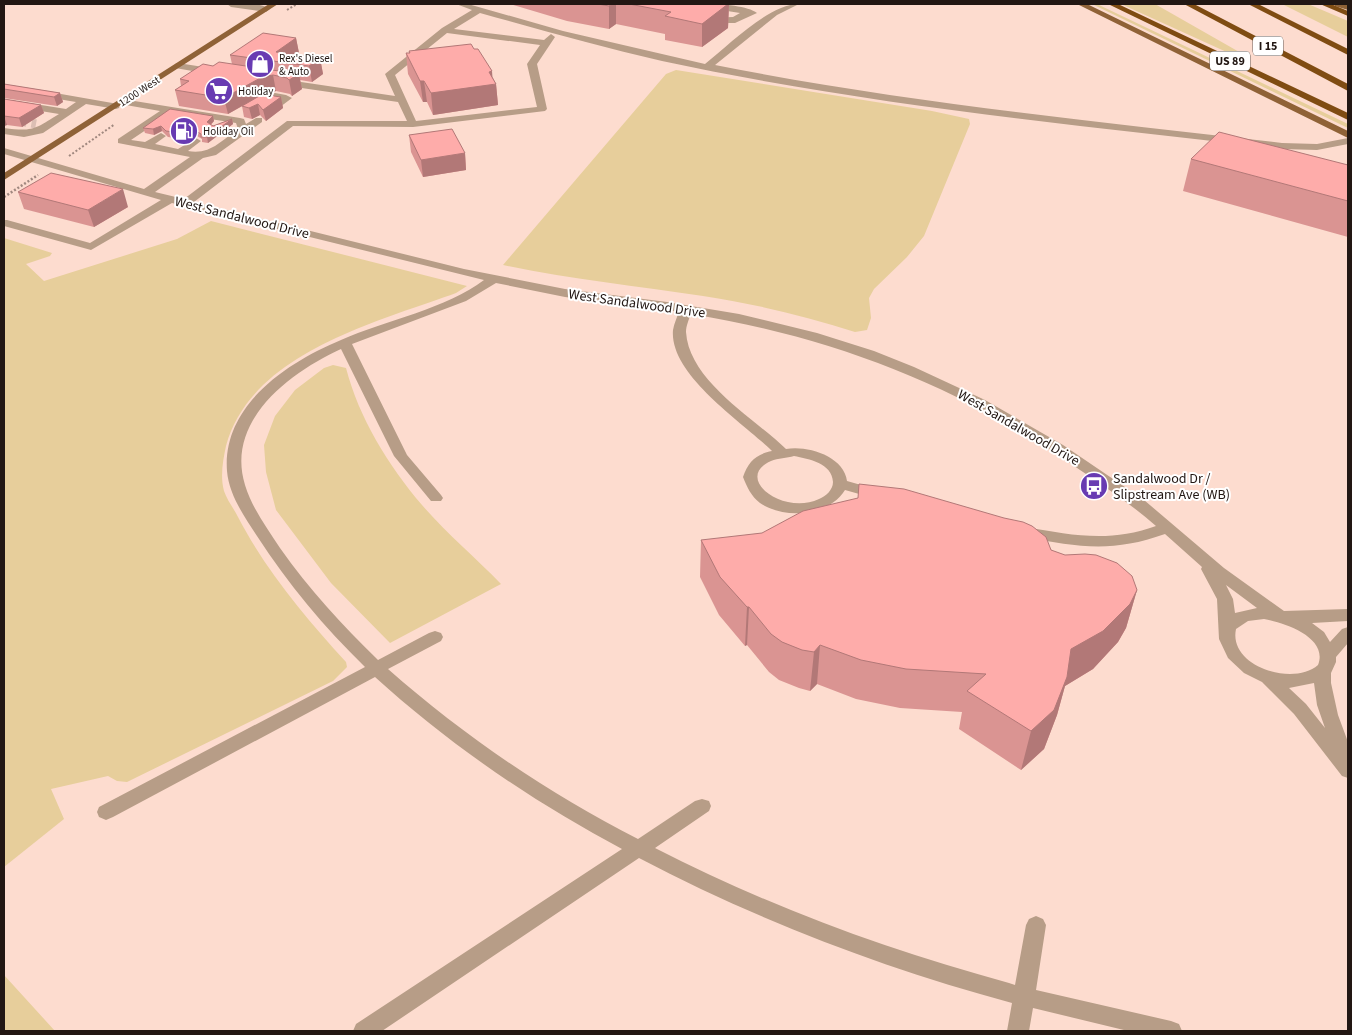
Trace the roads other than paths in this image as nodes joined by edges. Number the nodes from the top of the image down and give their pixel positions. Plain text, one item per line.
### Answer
1 (231, 4) edge
2 (460, 4) edge
3 (702, 4) edge
4 (795, 4) edge
5 (1081, 4) edge
6 (1112, 4) edge
7 (1188, 4) edge
8 (1252, 4) edge
9 (1324, 4) edge
10 (1338, 4) edge
11 (270, 6) edge
12 (1348, 8) edge
13 (479, 10) junction
14 (749, 12) junction
15 (1348, 14) edge
16 (772, 15) junction
17 (701, 18) edge
18 (445, 30) junction
19 (555, 32) junction
20 (546, 43) junction
21 (1348, 52) edge
22 (178, 66) junction
23 (707, 67) junction
24 (228, 74) edge
25 (266, 79) edge
26 (4, 88) edge
27 (1348, 88) edge
28 (281, 100) edge
29 (402, 100) junction
30 (84, 101) junction
31 (4, 102) edge
32 (119, 104) junction
33 (170, 110) junction
34 (67, 112) junction
35 (194, 113) junction
36 (211, 115) junction
37 (1348, 117) edge
38 (229, 119) junction
39 (259, 120) dead end
40 (181, 122) edge
41 (52, 123) junction
42 (36, 124) tunnel mouth
43 (197, 124) edge
44 (413, 124) junction
45 (216, 127) edge
46 (243, 130) junction
47 (4, 131) edge
48 (1348, 135) edge
49 (161, 136) dead end
50 (177, 138) edge
51 (196, 141) dead end
52 (1348, 141) edge
53 (146, 146) junction
54 (161, 149) junction
55 (4, 152) edge
56 (180, 152) junction
57 (199, 156) junction
58 (32, 159) junction
59 (4, 177) edge
60 (146, 192) junction
61 (170, 199) junction
62 (186, 202) junction
63 (6, 223) dead end
64 (493, 279) junction
65 (686, 309) junction
66 (344, 343) junction
67 (782, 452) junction
68 (840, 484) junction
69 (436, 498) dead end
70 (891, 498) edge
71 (1168, 528) junction
72 (1015, 530) edge
73 (1196, 552) junction
74 (1348, 614) edge
75 (1281, 615) junction
76 (1228, 629) junction
77 (1348, 633) edge
78 (435, 637) dead end
79 (1325, 664) junction
80 (377, 668) junction
81 (1266, 676) junction
82 (1348, 763) edge
83 (1348, 771) edge
84 (702, 806) dead end
85 (106, 812) dead end
86 (638, 849) junction
87 (1036, 925) dead end
88 (1024, 996) junction
89 (364, 1031) edge
90 (1018, 1031) edge
91 (1171, 1031) edge

1 - 11 street
2 - 13 street
3 - 14 street
4 - 16 street
5 - 48 main road
6 - 37 highway, US 89
7 - 27 highway, I 15
8 - 21 highway, I 15
9 - 15 highway
10 - 12 main road
11 - 22 main road, 1200 West
13 - 18 street
13 - 19 street
14 - 16 street
14 - 17 street
16 - 23 street
18 - 20 street
18 - 29 street
19 - 20 street
19 - 23 street
20 - 44 street
22 - 24 street
22 - 32 main road, 1200 West
23 - 52 street
25 - 29 street
26 - 30 street
28 - 38 street
29 - 44 street
30 - 32 street
30 - 34 street
31 - 34 street
32 - 33 street
32 - 58 main road, 1200 West
33 - 35 street
33 - 53 street
34 - 41 street
35 - 36 street
35 - 40 street
36 - 38 street
36 - 43 street
38 - 45 street
38 - 46 street
39 - 46 street
41 - 42 street
41 - 47 street
44 - 62 street
46 - 57 street
49 - 53 street
50 - 54 street
51 - 56 street
53 - 54 street
54 - 56 street
55 - 58 street, West Sandalwood Drive
56 - 57 street
57 - 60 street
58 - 59 main road, 1200 West
58 - 60 street, West Sandalwood Drive
60 - 61 street, West Sandalwood Drive
61 - 62 street, West Sandalwood Drive
61 - 63 street
62 - 64 street, West Sandalwood Drive
64 - 65 street, West Sandalwood Drive
64 - 66 street
65 - 67 street
65 - 71 street, West Sandalwood Drive
66 - 69 street
66 - 80 street
67 - 68 street
67 - 68 street
68 - 70 street
71 - 72 street
71 - 73 street, West Sandalwood Drive
73 - 75 street, West Sandalwood Drive
73 - 76 street, West Sandalwood Drive
74 - 75 street
75 - 76 street
75 - 79 street
76 - 81 street
77 - 79 street
78 - 80 street
79 - 81 street
79 - 82 street
80 - 85 street
80 - 86 street
81 - 83 street
84 - 86 street
86 - 88 street
86 - 89 street
87 - 88 street
88 - 90 street
88 - 91 street

